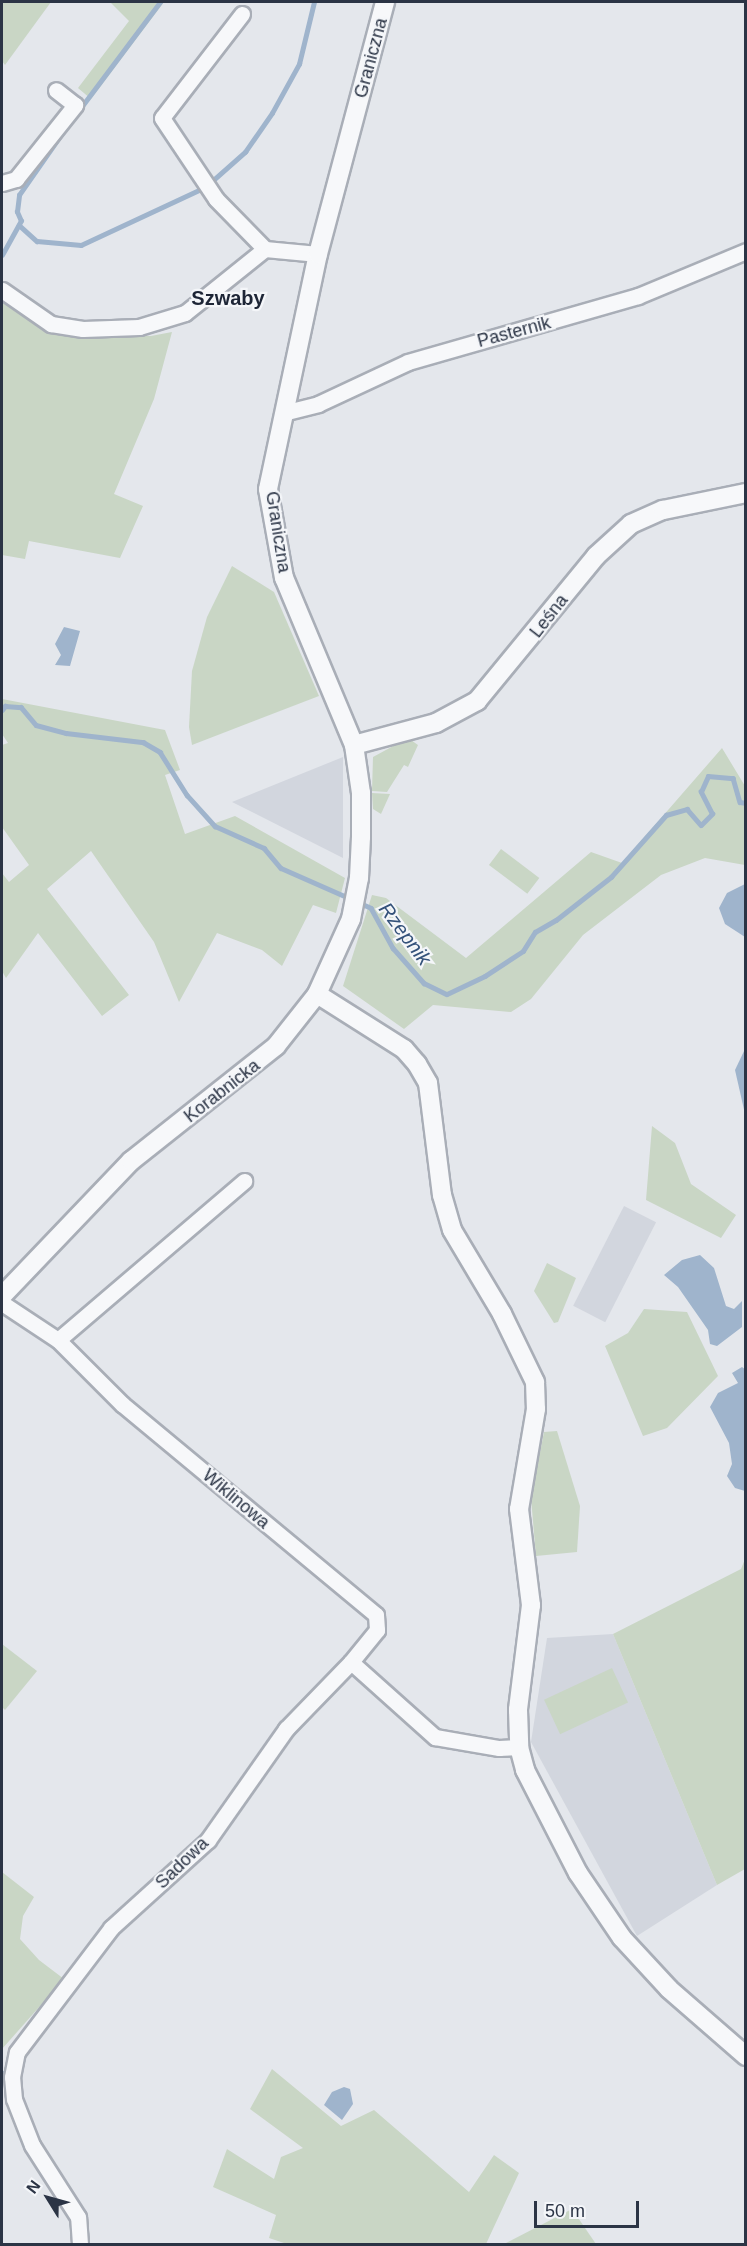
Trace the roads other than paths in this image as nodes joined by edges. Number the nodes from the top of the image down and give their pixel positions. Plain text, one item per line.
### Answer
1 (385, 2) edge
2 (242, 14) dead end
3 (56, 90) dead end
4 (2, 183) edge
5 (266, 249) junction
6 (746, 251) edge
7 (318, 254) junction
8 (2, 290) edge
9 (283, 413) junction
10 (746, 493) edge
11 (354, 745) junction
12 (361, 837) joint
13 (317, 994) junction
14 (244, 1181) dead end
15 (2, 1296) edge
16 (2, 1304) edge
17 (58, 1340) junction
18 (351, 1662) junction
19 (519, 1747) junction
20 (746, 2056) edge
21 (80, 2244) edge

1 - 7 street, Graniczna
2 - 5 street
3 - 4 street
5 - 7 street
5 - 8 street
6 - 9 street, Pasternik
7 - 9 street, Graniczna
9 - 11 street, Graniczna
10 - 11 street, Leśna
11 - 12 street, Graniczna
12 - 13 street, Korabnicka
13 - 15 street, Korabnicka
13 - 19 street
14 - 17 street
16 - 17 street, Wiklinowa
17 - 18 street, Wiklinowa
18 - 19 street
18 - 21 street, Sadowa
19 - 20 street

